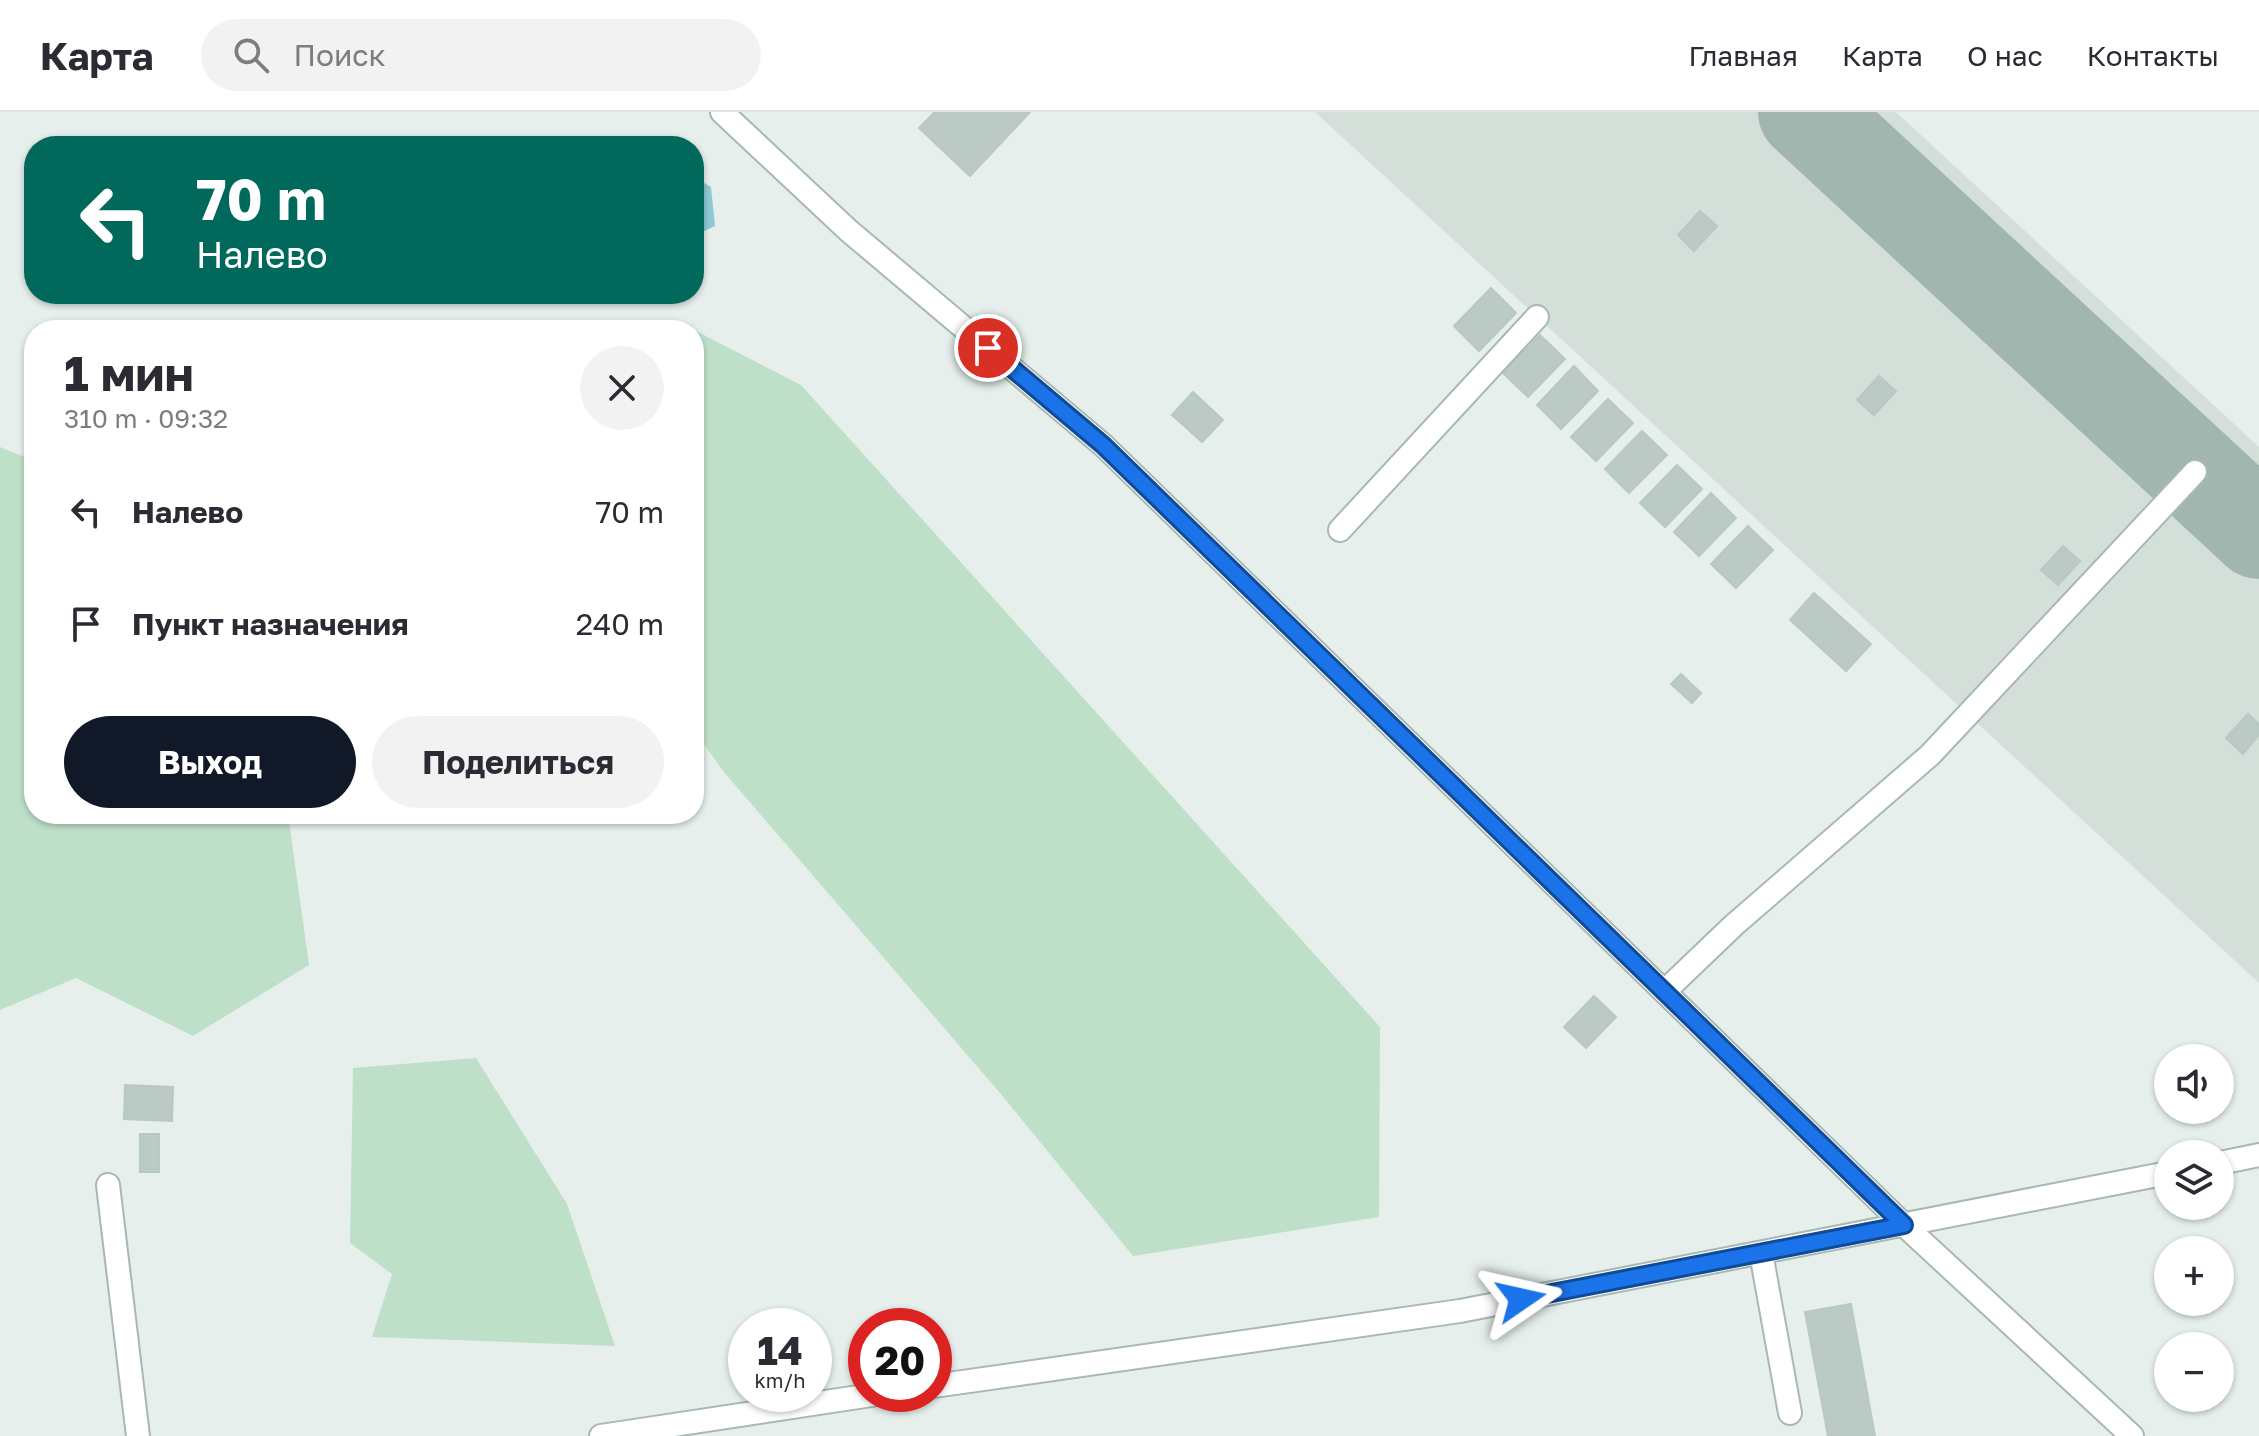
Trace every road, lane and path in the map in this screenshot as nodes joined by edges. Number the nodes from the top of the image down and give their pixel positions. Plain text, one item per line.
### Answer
1 (722, 112) edge
2 (1537, 317) dead end
3 (2195, 472) dead end
4 (1340, 530) dead end
5 (1665, 991) junction
6 (2259, 1155) edge
7 (2234, 1160) edge
8 (2154, 1176) edge
9 (108, 1185) dead end
10 (1904, 1225) junction
11 (1761, 1253) junction
12 (952, 1383) edge
13 (848, 1399) edge
14 (1790, 1413) dead end
15 (635, 1433) edge
16 (138, 1436) edge
17 (601, 1436) edge
18 (2132, 1436) edge

1 - 5 lane
2 - 4 lane
3 - 5 lane
5 - 10 lane
6 - 7 lane
8 - 10 lane
9 - 16 lane
10 - 11 lane
10 - 18 lane
11 - 12 lane
11 - 14 lane
13 - 15 lane
15 - 17 lane

